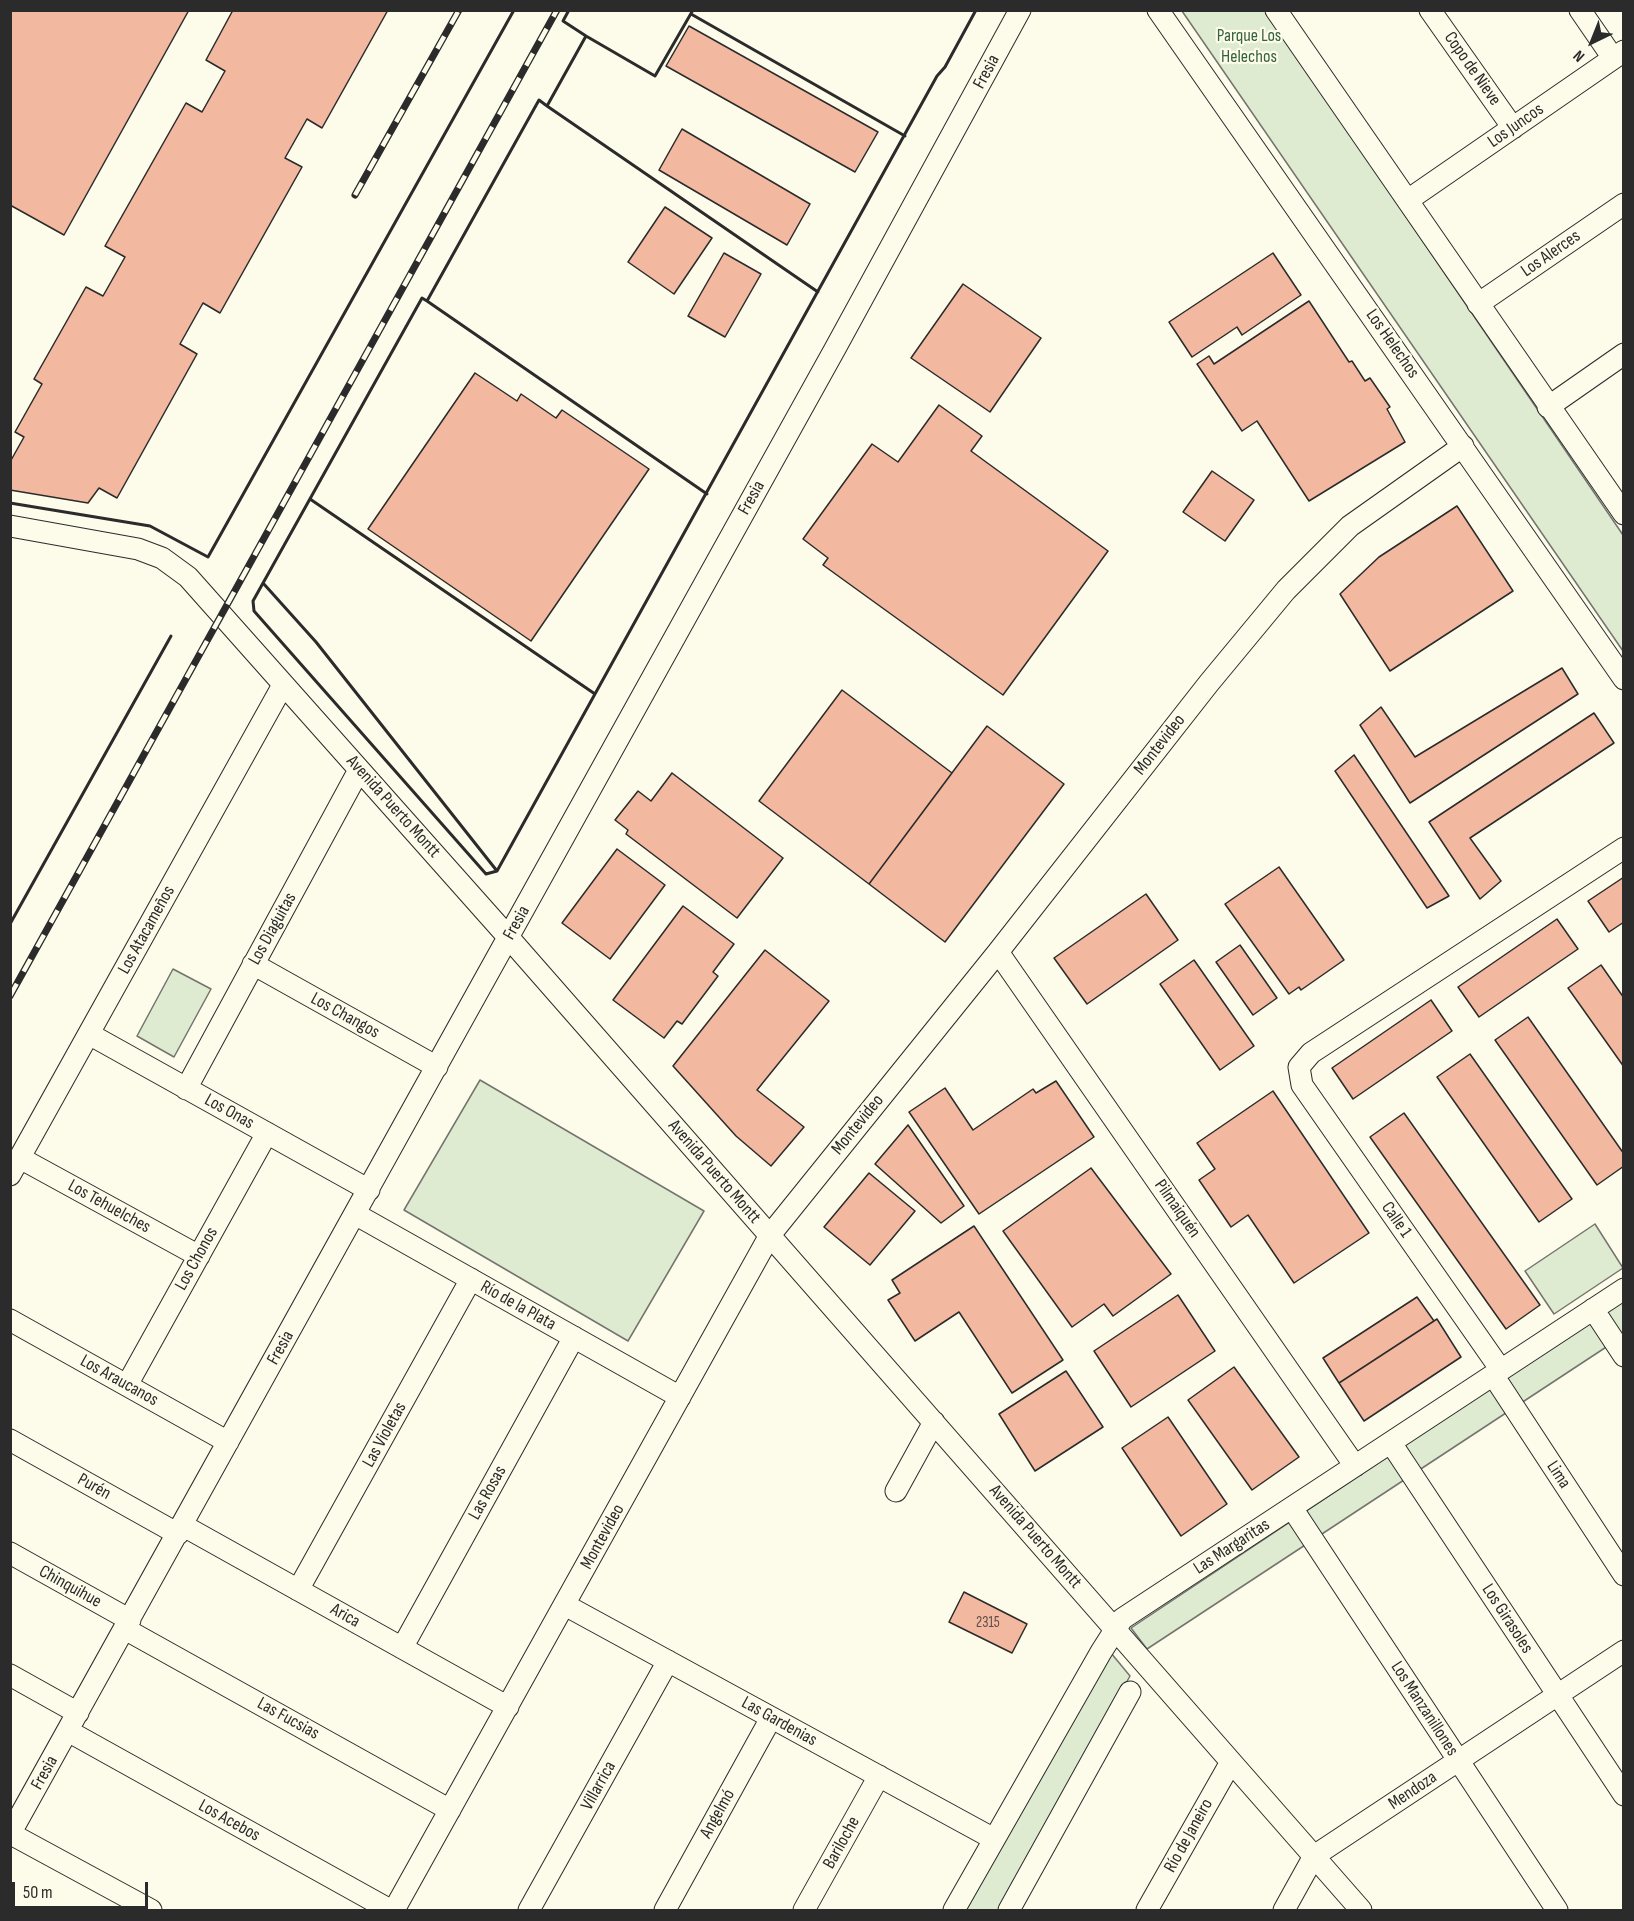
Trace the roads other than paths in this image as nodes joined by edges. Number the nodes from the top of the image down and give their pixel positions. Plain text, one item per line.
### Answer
1 (1020, 10) edge
2 (1158, 10) edge
3 (1276, 10) edge
4 (1430, 10) edge
5 (1580, 10) edge
6 (1618, 54) edge
7 (1513, 128) junction
8 (1408, 200) junction
9 (1623, 204) edge
10 (1478, 304) junction
11 (1623, 354) edge
12 (1548, 407) junction
13 (1462, 446) junction
14 (1622, 507) edge
15 (10, 526) edge
16 (1623, 679) edge
17 (283, 685) junction
18 (359, 770) junction
19 (1623, 848) edge
20 (509, 938) junction
21 (998, 952) junction
22 (253, 964) junction
23 (89, 1034) junction
24 (437, 1067) junction
25 (186, 1089) junction
26 (267, 1133) junction
27 (15, 1167) edge
28 (369, 1190) junction
29 (355, 1214) junction
30 (770, 1235) junction
31 (199, 1256) junction
32 (471, 1279) junction
33 (1623, 1289) edge
34 (1593, 1309) junction
35 (10, 1320) edge
36 (574, 1337) junction
37 (1623, 1356) edge
38 (1497, 1373) junction
39 (127, 1385) junction
40 (680, 1397) junction
41 (934, 1422) junction
42 (10, 1440) edge
43 (228, 1442) junction
44 (1391, 1443) junction
45 (1355, 1466) junction
46 (896, 1491) dead end
47 (1292, 1508) junction
48 (180, 1530) junction
49 (10, 1553) edge
50 (1623, 1575) edge
51 (298, 1590) junction
52 (565, 1605) junction
53 (127, 1624) junction
54 (1115, 1628) junction
55 (402, 1648) junction
56 (1623, 1651) edge
57 (668, 1661) junction
58 (10, 1675) edge
59 (1130, 1692) dead end
60 (1558, 1695) junction
61 (508, 1707) junction
62 (771, 1718) junction
63 (73, 1722) junction
64 (1231, 1761) junction
65 (1458, 1761) junction
66 (879, 1776) junction
67 (1623, 1795) edge
68 (450, 1810) junction
69 (11, 1834) edge
70 (994, 1839) junction
71 (1314, 1856) junction
72 (151, 1911) edge
73 (392, 1911) edge
74 (529, 1911) edge
75 (665, 1911) edge
76 (804, 1911) edge
77 (954, 1911) edge
78 (1009, 1911) edge
79 (1147, 1911) edge
80 (1284, 1911) edge
81 (1361, 1911) edge
82 (1557, 1911) edge

1 - 20 street, Fresia
2 - 13 street, Los Helechos
3 - 8 street
4 - 7 street, Copo de Nieve
5 - 6 street
6 - 7 street, Los Juncos
7 - 8 street, Los Juncos
8 - 10 street
9 - 10 street, Los Alerces
10 - 12 street
11 - 12 street
12 - 14 street
13 - 16 street, Los Helechos
13 - 21 street, Montevideo
15 - 17 street, Avenida Puerto Montt
17 - 18 street, Avenida Puerto Montt
17 - 23 street, Los Atacameños
18 - 20 street, Avenida Puerto Montt
18 - 22 street, Los Diaguitas
19 - 38 street, Calle 1
20 - 24 street, Fresia
20 - 30 street, Avenida Puerto Montt
21 - 30 street, Montevideo
21 - 45 street, Pilmaiquén
22 - 24 street, Los Changos
22 - 25 street, Los Diaguitas
23 - 25 street, Los Onas
23 - 27 street, Los Atacameños
24 - 28 street, Fresia
25 - 26 street, Los Onas
26 - 28 street, Los Onas
26 - 31 street, Los Chonos
27 - 31 street, Los Tehuelches
28 - 29 street, Fresia
29 - 32 street, Río de la Plata
29 - 43 street, Fresia
30 - 40 street, Montevideo
30 - 41 street, Avenida Puerto Montt
31 - 39 street, Los Chonos
32 - 36 street, Río de la Plata
32 - 51 street, Las Violetas
33 - 34 street, Las Margaritas
34 - 37 street
34 - 38 street, Las Margaritas
35 - 39 street, Los Araucanos
36 - 40 street, Río de la Plata
36 - 55 street, Las Rosas
38 - 44 street, Las Margaritas
38 - 50 street, Lima
39 - 43 street, Los Araucanos
40 - 52 street, Montevideo
41 - 46 street
41 - 54 street, Avenida Puerto Montt
42 - 48 street, Purén
43 - 48 street, Fresia
44 - 45 street, Las Margaritas
44 - 60 street, Los Girasoles
45 - 47 street, Las Margaritas
47 - 54 street, Las Margaritas
47 - 65 street, Los Manzanillones
48 - 51 street, Arica
48 - 53 street, Fresia
49 - 53 street, Chinquihue
51 - 55 street, Arica
52 - 57 street, Las Gardenias
52 - 61 street, Montevideo
53 - 63 street, Fresia
53 - 68 street, Las Fucsias
54 - 64 street, Avenida Puerto Montt
54 - 70 street, Las Margaritas
55 - 61 street, Arica
56 - 60 street, Mendoza
57 - 62 street, Las Gardenias
57 - 74 street, Villarrica
58 - 63 street, Los Acebos
59 - 78 street
60 - 65 street, Mendoza
60 - 67 street, Los Girasoles
61 - 68 street, Montevideo
62 - 66 street, Las Gardenias
62 - 75 street, Angelmó
63 - 69 street, Fresia
63 - 73 street, Los Acebos
64 - 71 street, Avenida Puerto Montt
64 - 79 street, Río de Janeiro
65 - 71 street, Mendoza
65 - 82 street, Los Manzanillones
66 - 70 street, Las Gardenias
66 - 76 street, Bariloche
68 - 73 street, Montevideo
69 - 72 street
70 - 77 street, Las Margaritas
71 - 80 street, Mendoza
71 - 81 street, Avenida Puerto Montt

